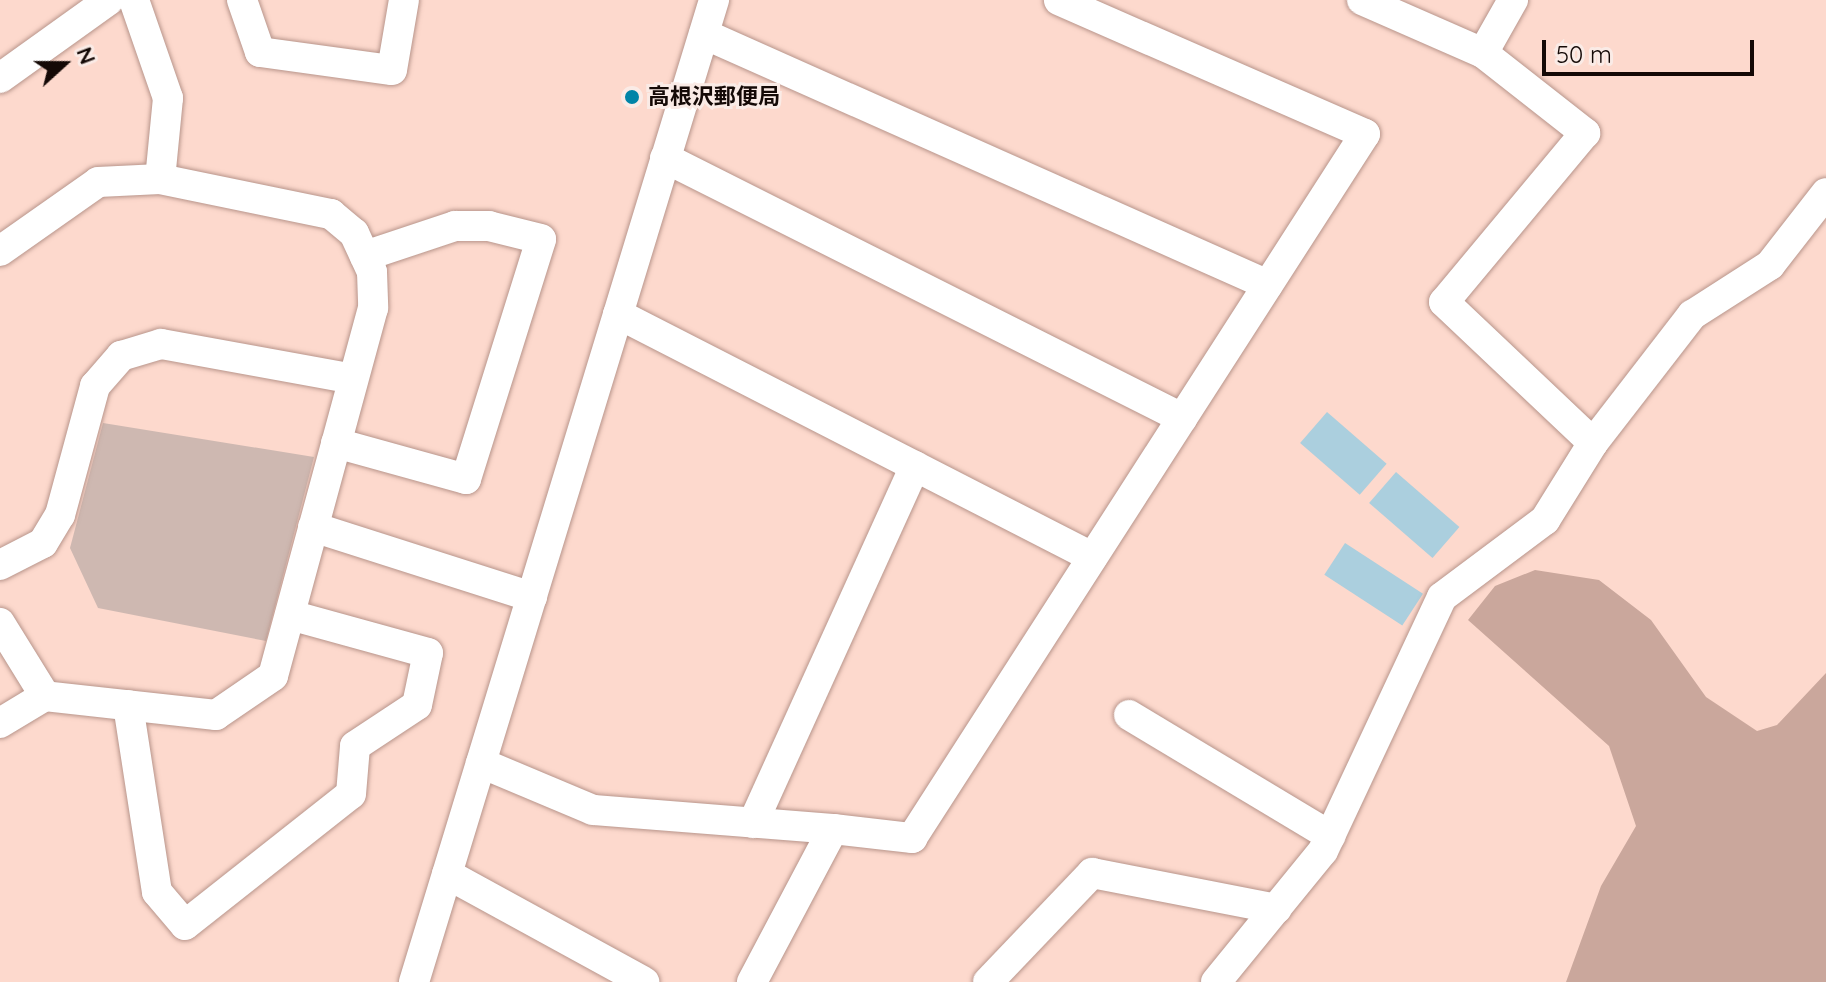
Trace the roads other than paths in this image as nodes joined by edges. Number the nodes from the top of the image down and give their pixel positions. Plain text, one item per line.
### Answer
1 (109, 0) edge
2 (134, 0) edge
3 (242, 0) edge
4 (404, 0) edge
5 (714, 0) edge
6 (1059, 0) edge
7 (1362, 0) edge
8 (1513, 0) edge
9 (704, 34) junction
10 (1483, 53) junction
11 (0, 78) edge
12 (665, 158) junction
13 (160, 179) junction
14 (1826, 193) edge
15 (0, 251) edge
16 (365, 256) junction
17 (1268, 285) junction
18 (618, 314) junction
19 (353, 379) junction
20 (1182, 418) junction
21 (336, 443) junction
22 (1593, 443) junction
23 (915, 466) junction
24 (313, 527) junction
25 (1092, 557) junction
26 (0, 565) edge
27 (532, 597) junction
28 (290, 615) junction
29 (0, 623) edge
30 (45, 696) junction
31 (128, 705) junction
32 (1129, 715) dead end
33 (0, 723) edge
34 (481, 763) junction
35 (753, 823) junction
36 (833, 829) junction
37 (1330, 836) junction
38 (447, 874) junction
39 (1277, 909) junction
40 (414, 982) edge
41 (644, 982) edge
42 (752, 982) edge
43 (988, 982) edge
44 (1216, 982) edge

1 - 11 street
2 - 13 street
3 - 4 street
5 - 9 street
6 - 17 street
7 - 10 street
8 - 10 street
9 - 12 street
9 - 17 street
10 - 22 street
12 - 18 street
12 - 20 street
13 - 15 street
13 - 16 street
14 - 22 street
16 - 19 street
16 - 21 street
17 - 20 street
18 - 23 street
18 - 27 street
19 - 21 street
19 - 26 street
20 - 25 street
21 - 24 street
22 - 37 street
23 - 25 street
23 - 35 street
24 - 27 street
24 - 28 street
25 - 36 street
27 - 34 street
28 - 31 street
28 - 31 street
29 - 30 street
30 - 31 street
30 - 33 street
32 - 37 street
34 - 35 street
34 - 38 street
35 - 36 street
36 - 42 street
37 - 39 street
38 - 40 street
38 - 41 street
39 - 43 street
39 - 44 street

